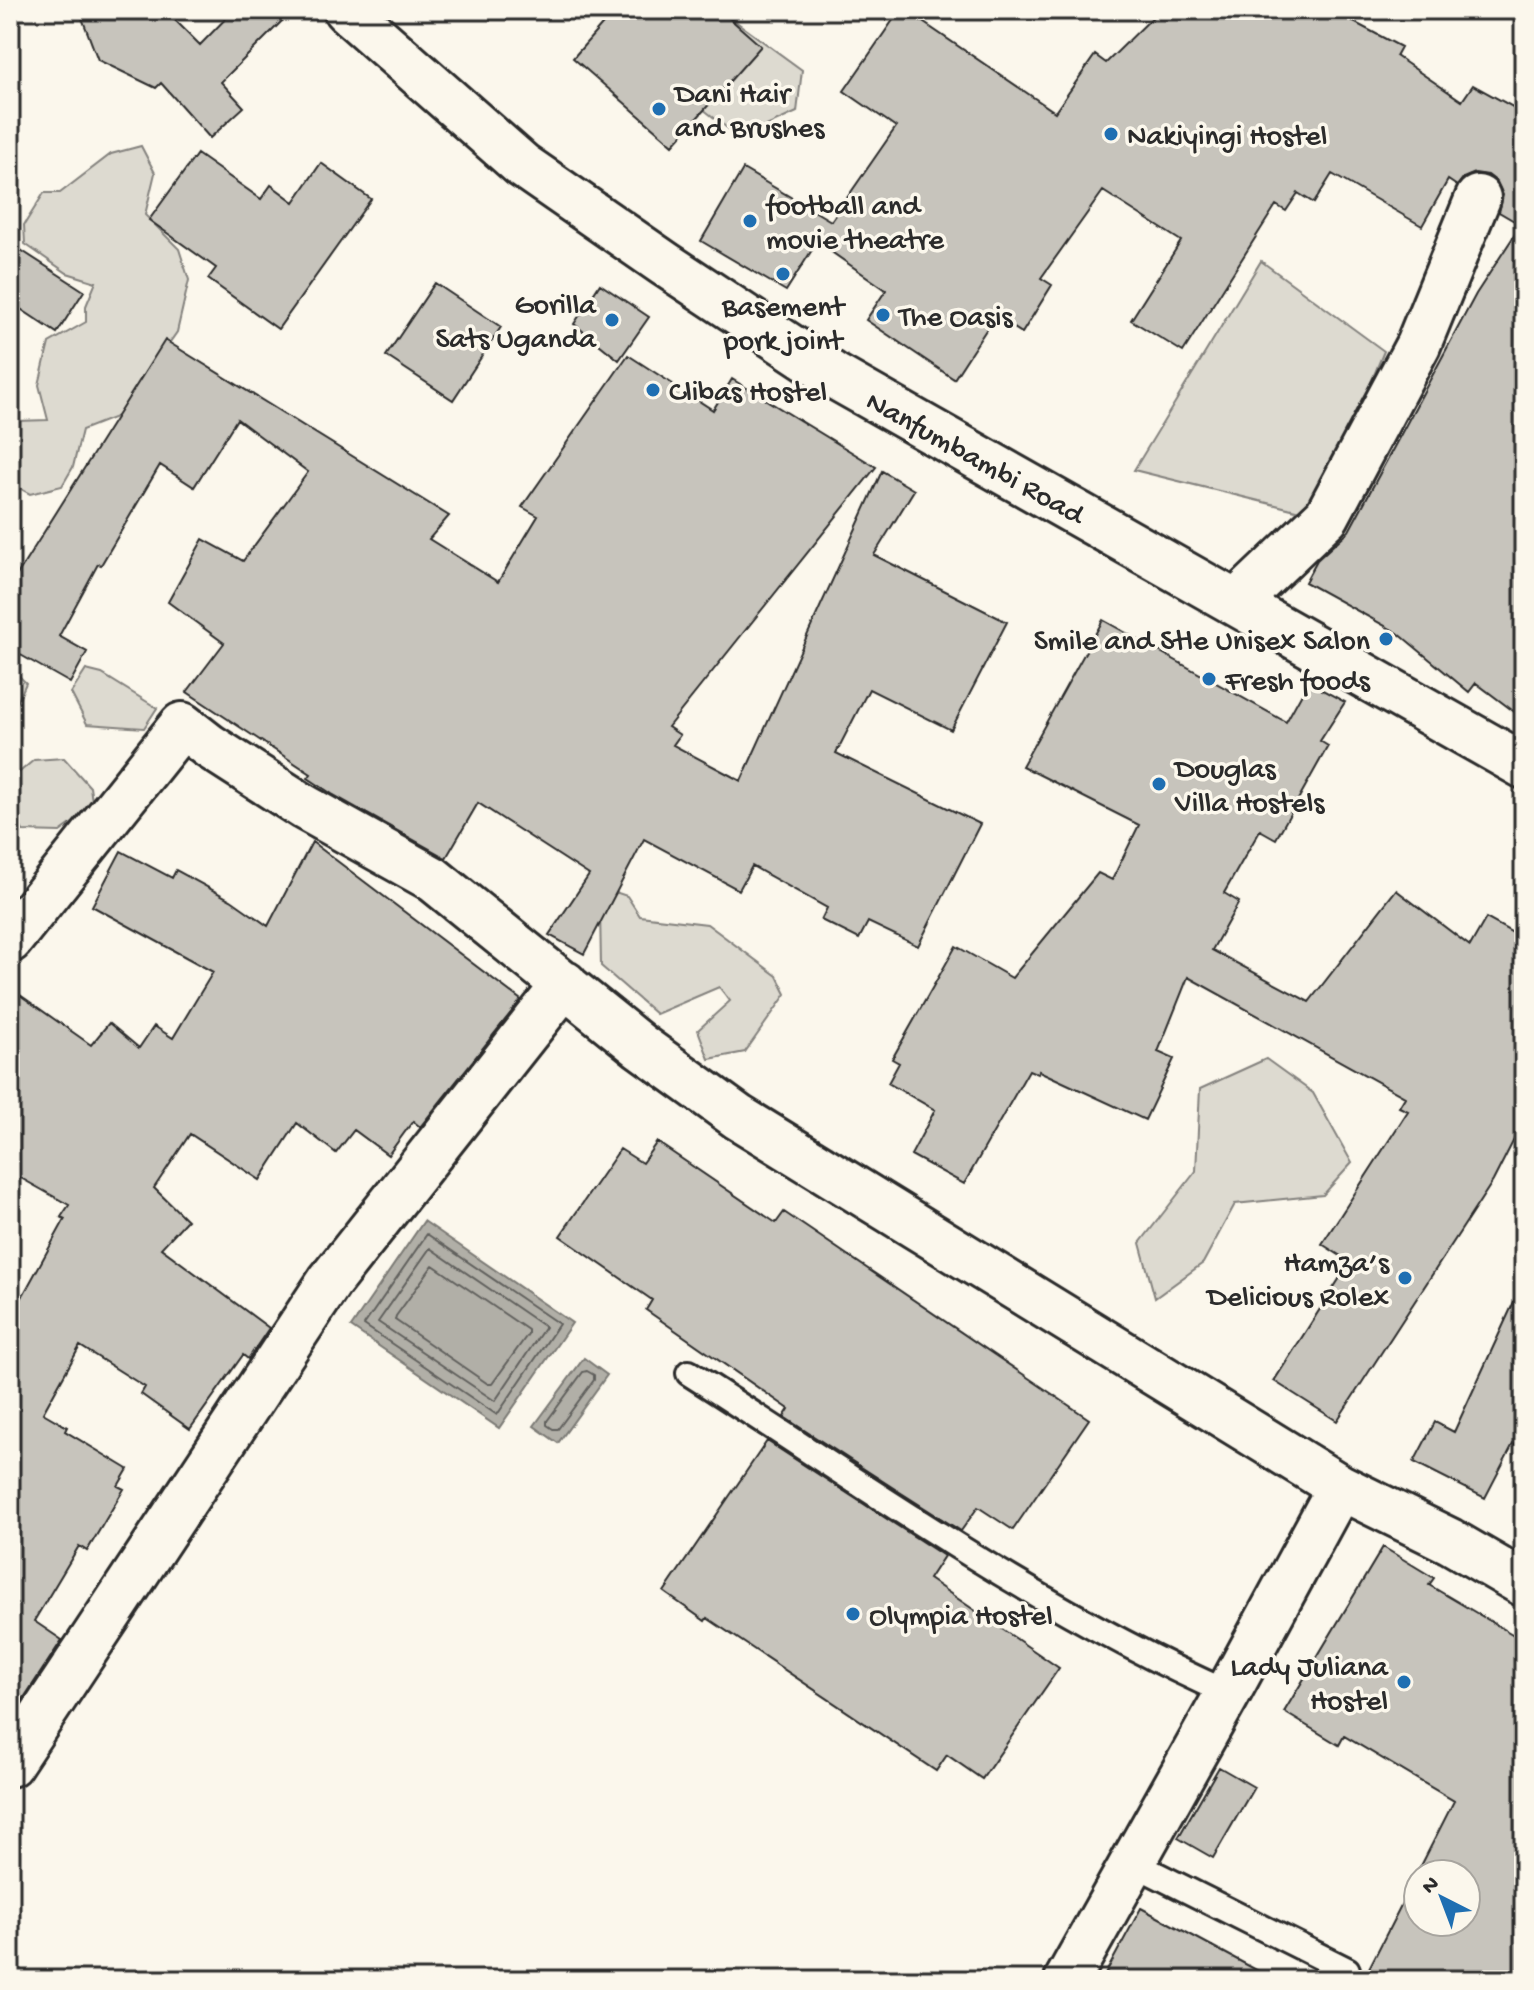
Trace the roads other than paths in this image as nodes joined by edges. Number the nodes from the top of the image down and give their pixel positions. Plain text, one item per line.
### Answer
1 (346, 10) edge
2 (1478, 198) dead end
3 (1237, 602) junction
4 (1524, 766) edge
5 (10, 940) edge
6 (565, 984) junction
7 (689, 1373) dead end
8 (1340, 1487) junction
9 (1524, 1584) edge
10 (1228, 1693) junction
11 (10, 1764) edge
12 (1133, 1863) junction
13 (1347, 1970) dead end
14 (1067, 1980) edge

1 - 3 street, Nanfumbambi Road
2 - 3 street
3 - 4 street, Nanfumbambi Road
5 - 6 street
6 - 8 street
6 - 11 street
7 - 10 lane
8 - 9 street
8 - 10 street
10 - 12 street
12 - 13 lane
12 - 14 street

